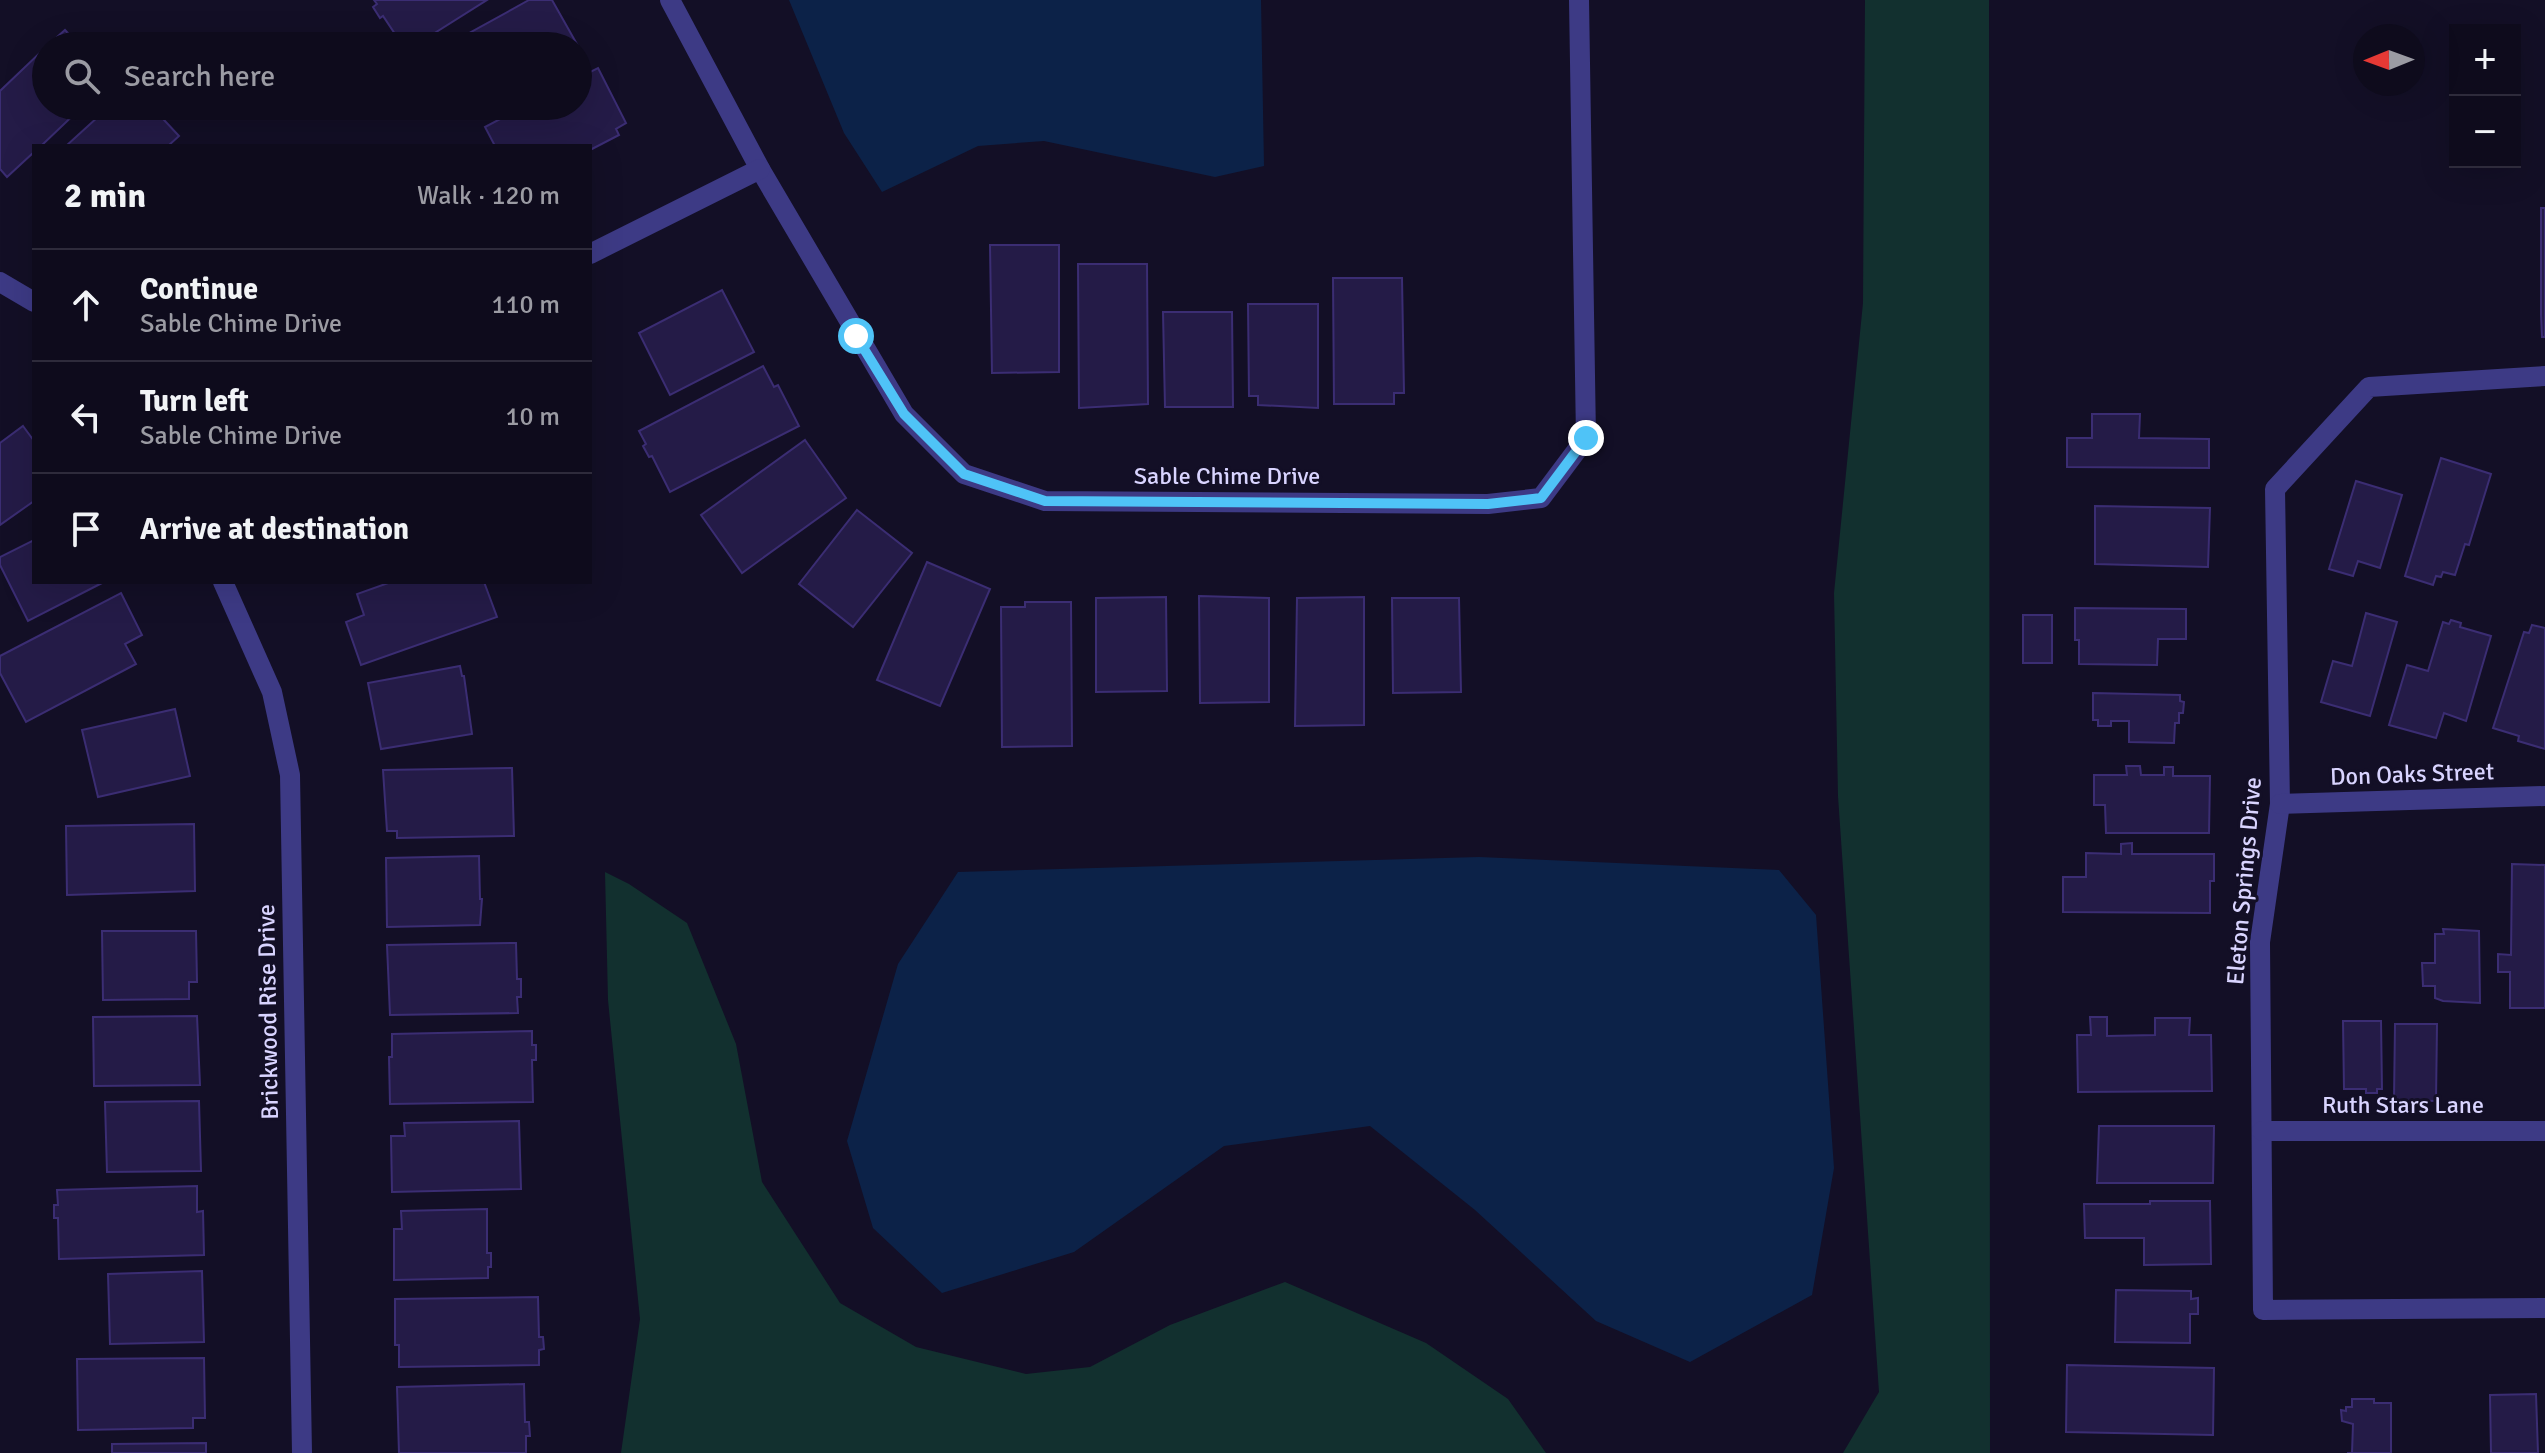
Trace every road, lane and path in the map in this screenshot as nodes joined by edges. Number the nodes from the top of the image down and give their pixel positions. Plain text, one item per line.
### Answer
1 (670, 0) edge
2 (1579, 0) edge
3 (760, 169) junction
4 (592, 253) edge
5 (0, 282) edge
6 (32, 301) edge
7 (2545, 376) edge
8 (224, 584) edge
9 (2545, 796) edge
10 (2280, 804) junction
11 (2262, 1131) junction
12 (2545, 1131) edge
13 (2545, 1308) edge
14 (302, 1453) edge

1 - 3 street, Sable Chime Drive
2 - 3 street, Sable Chime Drive
3 - 4 street
5 - 6 street
7 - 10 street, Eleton Springs Drive
8 - 14 street, Brickwood Rise Drive
9 - 10 street, Don Oaks Street
10 - 11 street, Eleton Springs Drive
11 - 12 street, Ruth Stars Lane
11 - 13 street, Eleton Springs Drive

